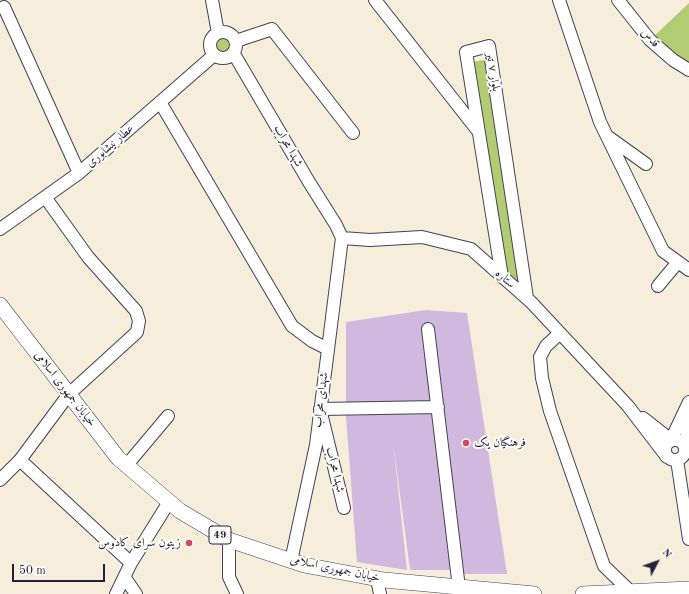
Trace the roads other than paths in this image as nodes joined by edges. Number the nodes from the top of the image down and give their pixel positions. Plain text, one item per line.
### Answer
1 (212, 0) edge
2 (375, 0) edge
3 (559, 0) edge
4 (618, 0) edge
5 (6, 6) edge
6 (218, 33) junction
7 (236, 41) junction
8 (234, 54) junction
9 (214, 55) junction
10 (689, 70) edge
11 (160, 102) junction
12 (478, 132) junction
13 (352, 133) dead end
14 (606, 136) junction
15 (646, 164) dead end
16 (79, 173) junction
17 (45, 197) junction
18 (0, 229) edge
19 (342, 238) junction
20 (678, 262) junction
21 (689, 270) edge
22 (502, 277) junction
23 (658, 286) dead end
24 (527, 298) junction
25 (0, 305) edge
26 (428, 329) dead end
27 (560, 333) junction
28 (328, 349) junction
29 (69, 394) junction
30 (689, 402) edge
31 (628, 406) junction
32 (438, 407) junction
33 (320, 409) junction
34 (168, 416) dead end
35 (689, 417) edge
36 (671, 440) junction
37 (685, 446) junction
38 (672, 458) junction
39 (20, 460) junction
40 (126, 466) junction
41 (0, 480) edge
42 (685, 484) edge
43 (169, 502) junction
44 (344, 508) dead end
45 (689, 539) edge
46 (229, 540) junction
47 (291, 561) junction
48 (131, 563) junction
49 (125, 578) junction
50 (377, 579) junction
51 (689, 589) edge
52 (469, 590) edge
53 (631, 592) junction
54 (116, 594) edge
55 (136, 594) edge
56 (237, 594) edge
57 (380, 594) edge
58 (534, 594) edge
59 (583, 594) edge

1 - 6 street
2 - 12 street
3 - 14 street
4 - 10 street, قدس
5 - 16 street
6 - 7 street
6 - 9 street
7 - 8 street
7 - 13 street
8 - 9 street
8 - 19 street, شهدا محراب
9 - 11 street, عطار نیشابوری
11 - 16 street, عطار نیشابوری
11 - 28 street
12 - 22 street, بلوار ۷ تیر
12 - 24 street, بلوار ۷ تیر
14 - 15 street
14 - 20 street
16 - 17 street, عطار نیشابوری
17 - 18 street, عطار نیشابوری
17 - 29 street
19 - 22 street, ستاره
19 - 28 street, شهدای محراب
20 - 21 street
20 - 23 street
22 - 24 street, ستاره
24 - 27 street, ستاره
25 - 29 main road, خیابان جمهوری اسلامی / 49
26 - 32 street
27 - 31 street, ستاره
27 - 53 street
28 - 33 street, شهدای محراب
29 - 39 street
29 - 40 main road, خیابان جمهوری اسلامی / 49
30 - 36 street
31 - 36 street
31 - 38 street
32 - 33 street
32 - 52 street
33 - 44 street, شهدا محراب
33 - 47 street, شهدای محراب
34 - 40 street
35 - 37 street
36 - 37 street
36 - 38 street
37 - 38 street
38 - 42 street
39 - 41 street
39 - 48 street
40 - 43 main road, خیابان جمهوری اسلامی / 49
42 - 45 street
43 - 46 main road, خیابان جمهوری اسلامی / 49
43 - 48 street
46 - 47 main road, خیابان جمهوری اسلامی / 49
46 - 56 street
47 - 50 main road, خیابان جمهوری اسلامی / 49
48 - 49 street
49 - 54 street
49 - 55 street
50 - 52 main road, خیابان جمهوری اسلامی / 49
50 - 57 street
51 - 53 main road
52 - 58 main road, خیابان جمهوری اسلامی / 49
53 - 59 main road

